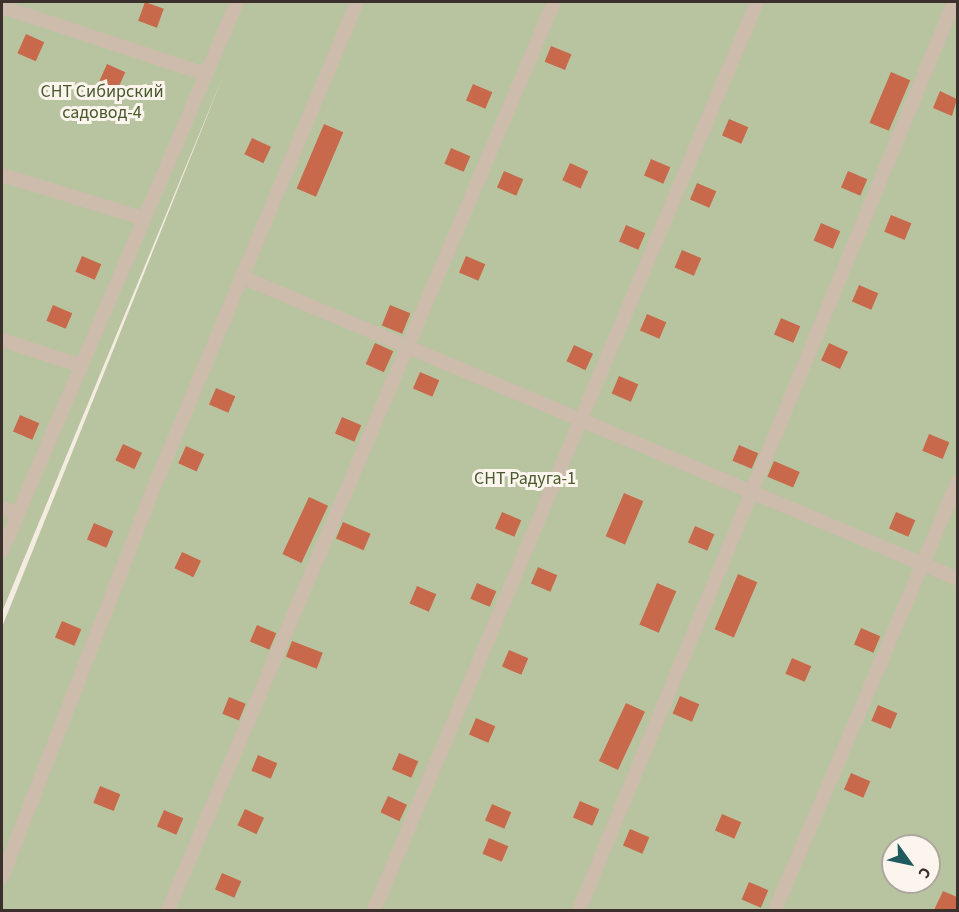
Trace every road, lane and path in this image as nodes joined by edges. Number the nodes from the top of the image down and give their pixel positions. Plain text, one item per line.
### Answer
1 (237, 2) edge
2 (357, 2) edge
3 (554, 2) edge
4 (757, 2) edge
5 (954, 2) edge
6 (2, 7) edge
7 (206, 74) junction
8 (2, 175) edge
9 (143, 218) junction
10 (242, 277) junction
11 (2, 340) edge
12 (408, 347) junction
13 (79, 365) junction
14 (581, 420) junction
15 (957, 481) edge
16 (752, 492) junction
17 (2, 508) edge
18 (17, 514) junction
19 (2, 551) edge
20 (922, 564) junction
21 (957, 579) edge
22 (2, 878) edge
23 (168, 910) edge
24 (374, 910) edge
25 (579, 910) edge
26 (775, 910) edge

1 - 7 lane
2 - 10 lane
3 - 12 lane
4 - 14 lane
5 - 16 lane
6 - 7 lane
7 - 9 lane
8 - 9 lane
9 - 13 lane
10 - 12 lane
10 - 22 lane
11 - 13 lane
12 - 14 lane
12 - 23 lane
13 - 18 lane
14 - 16 lane
14 - 24 lane
15 - 20 lane
16 - 20 lane
16 - 25 lane
17 - 18 lane
18 - 19 lane
20 - 21 lane
20 - 26 lane

